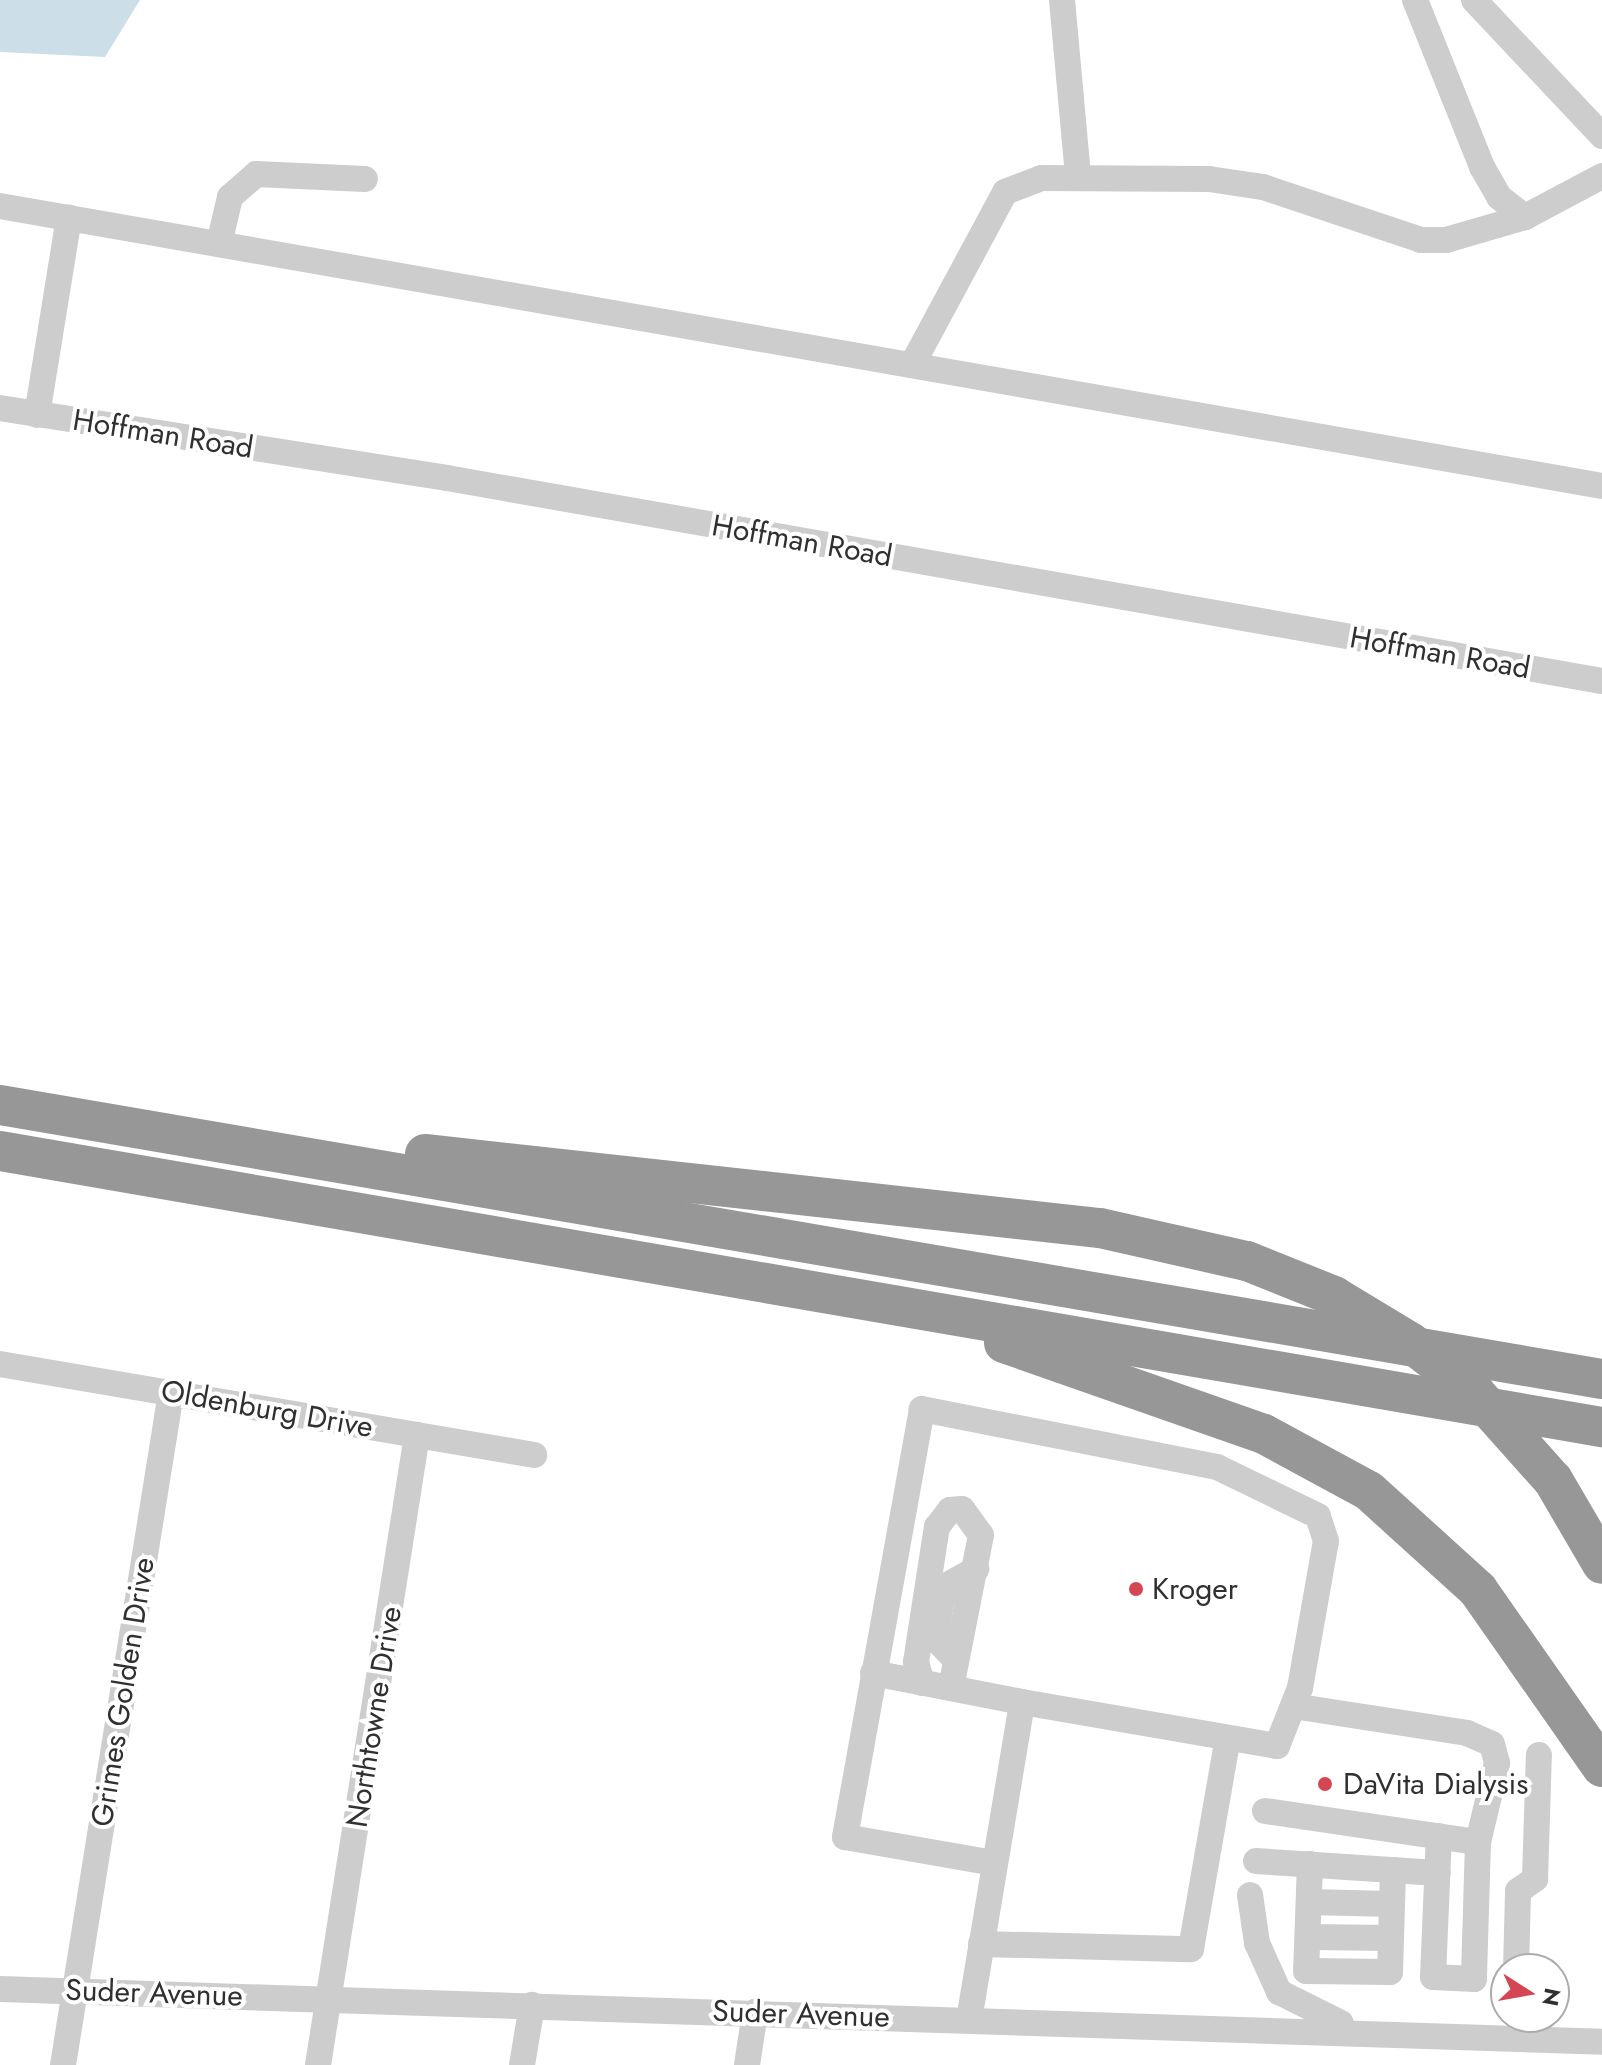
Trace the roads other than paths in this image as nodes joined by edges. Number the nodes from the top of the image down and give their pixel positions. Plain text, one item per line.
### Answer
1 (1062, 0) edge
2 (1415, 0) edge
3 (1474, 0) edge
4 (1602, 136) edge
5 (1078, 175) junction
6 (1602, 176) edge
7 (365, 179) dead end
8 (0, 206) edge
9 (1525, 217) junction
10 (69, 218) junction
11 (219, 244) junction
12 (912, 365) junction
13 (0, 408) edge
14 (37, 415) junction
15 (1602, 486) edge
16 (1602, 681) edge
17 (0, 1105) edge
18 (160, 1132) junction
19 (0, 1151) edge
20 (910, 1308) junction
21 (0, 1364) edge
22 (1602, 1379) edge
23 (171, 1393) junction
24 (1602, 1427) edge
25 (417, 1435) junction
26 (534, 1455) dead end
27 (1602, 1564) edge
28 (873, 1673) junction
29 (922, 1683) junction
30 (951, 1688) junction
31 (1022, 1702) junction
32 (1293, 1706) junction
33 (1228, 1738) junction
34 (1539, 1755) dead end
35 (1602, 1767) edge
36 (1265, 1811) dead end
37 (1439, 1836) junction
38 (1478, 1842) junction
39 (1256, 1861) dead end
40 (994, 1863) junction
41 (1310, 1864) junction
42 (1393, 1870) junction
43 (1438, 1873) junction
44 (1250, 1895) dead end
45 (1309, 1902) junction
46 (1392, 1904) junction
47 (981, 1944) junction
48 (1516, 1953) edge
49 (0, 1989) edge
50 (75, 1991) junction
51 (330, 1999) junction
52 (532, 2005) junction
53 (755, 2012) junction
54 (969, 2020) junction
55 (1490, 2028) edge
56 (1368, 2031) junction
57 (1549, 2033) edge
58 (1602, 2042) edge
59 (63, 2065) edge
60 (318, 2065) edge
61 (522, 2065) edge
62 (747, 2065) edge

1 - 5 street
2 - 9 street
3 - 4 street
5 - 9 street
5 - 12 street
6 - 9 street
7 - 11 street
8 - 10 street
10 - 11 street
10 - 14 street
11 - 12 street
12 - 15 street
13 - 14 street, Hoffman Road
14 - 16 street, Hoffman Road
17 - 18 highway
18 - 22 highway
18 - 27 highway, bridge
19 - 20 highway
20 - 24 highway
20 - 35 highway
21 - 23 street, Oldenburg Drive
23 - 25 street, Oldenburg Drive
23 - 50 street, Grimes Golden Drive
25 - 26 street, Oldenburg Drive
25 - 51 street, Northtowne Drive
28 - 29 street
28 - 32 street
28 - 40 street
29 - 30 street
29 - 30 street
30 - 31 street
31 - 33 street
31 - 40 street
32 - 33 street
32 - 38 street
33 - 47 street
34 - 48 street
36 - 37 street
37 - 38 street
37 - 43 street
38 - 43 street
39 - 41 street
40 - 47 street
41 - 42 street
41 - 45 street
42 - 43 street
42 - 46 street
44 - 56 street
45 - 46 street
45 - 46 street
47 - 54 street
49 - 50 street, Suder Avenue
50 - 51 street, Suder Avenue
50 - 59 street, Grimes Golden Drive
51 - 52 street, Suder Avenue
51 - 60 street, Northtowne Drive
52 - 53 street, Suder Avenue
52 - 61 street
53 - 54 street, Suder Avenue
53 - 62 street
54 - 56 street, Suder Avenue
55 - 56 street, Suder Avenue
57 - 58 street, Suder Avenue

